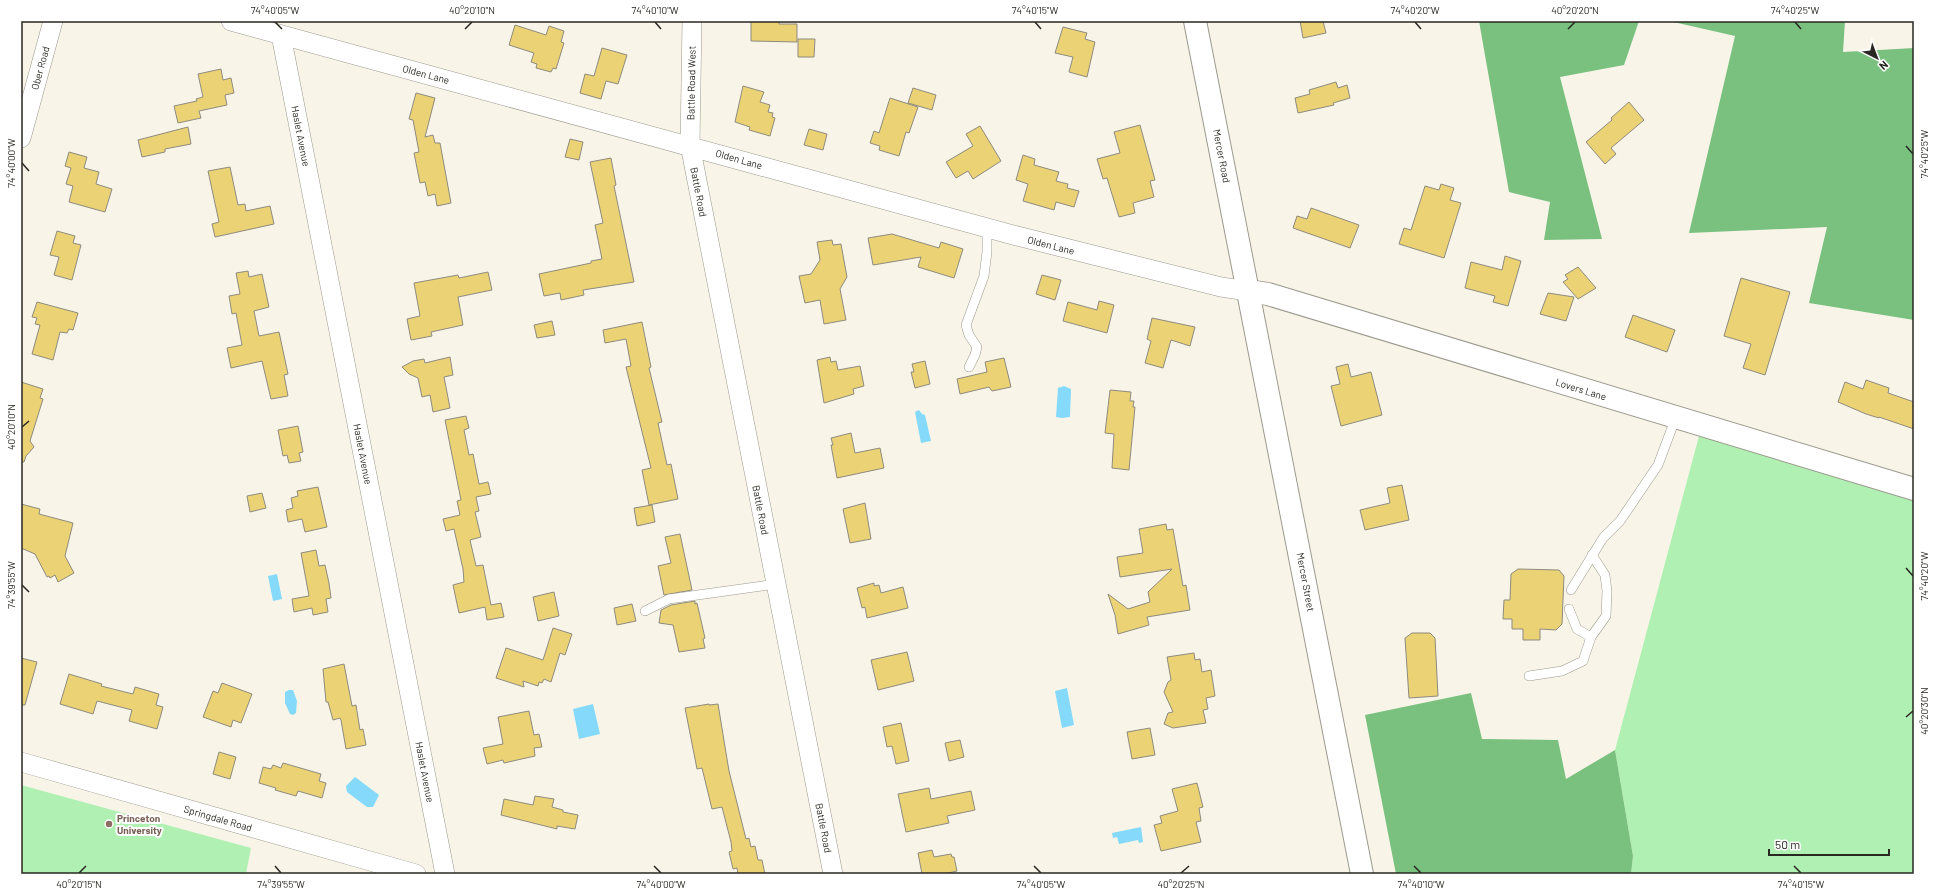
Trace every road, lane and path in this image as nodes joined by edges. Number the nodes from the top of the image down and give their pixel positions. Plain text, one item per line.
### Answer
1 (53, 21) edge
2 (231, 21) edge
3 (692, 21) edge
4 (1195, 21) edge
5 (281, 35) junction
6 (21, 138) edge
7 (690, 145) junction
8 (987, 228) junction
9 (1248, 291) junction
10 (969, 367) dead end
11 (1676, 417) junction
12 (1914, 489) edge
13 (1592, 556) junction
14 (776, 584) junction
15 (1571, 590) dead end
16 (1569, 609) dead end
17 (645, 611) dead end
18 (1591, 637) junction
19 (1529, 676) dead end
20 (21, 762) edge
21 (416, 874) edge
22 (445, 874) edge
23 (833, 874) edge
24 (1362, 874) edge

1 - 6 street, Ober Road
2 - 5 street, Olden Lane
3 - 7 street, Battle Road West
4 - 9 main road, Mercer Road
5 - 7 street, Olden Lane
5 - 22 street, Haslet Avenue
7 - 8 street, Olden Lane
7 - 14 street, Battle Road
8 - 9 street, Olden Lane
8 - 10 lane
9 - 11 main road, Lovers Lane
9 - 24 main road, Mercer Street
11 - 12 main road, Lovers Lane
11 - 13 lane
13 - 15 lane
13 - 18 lane
14 - 17 lane
14 - 23 street, Battle Road
16 - 18 lane
18 - 19 lane
20 - 21 street, Springdale Road

